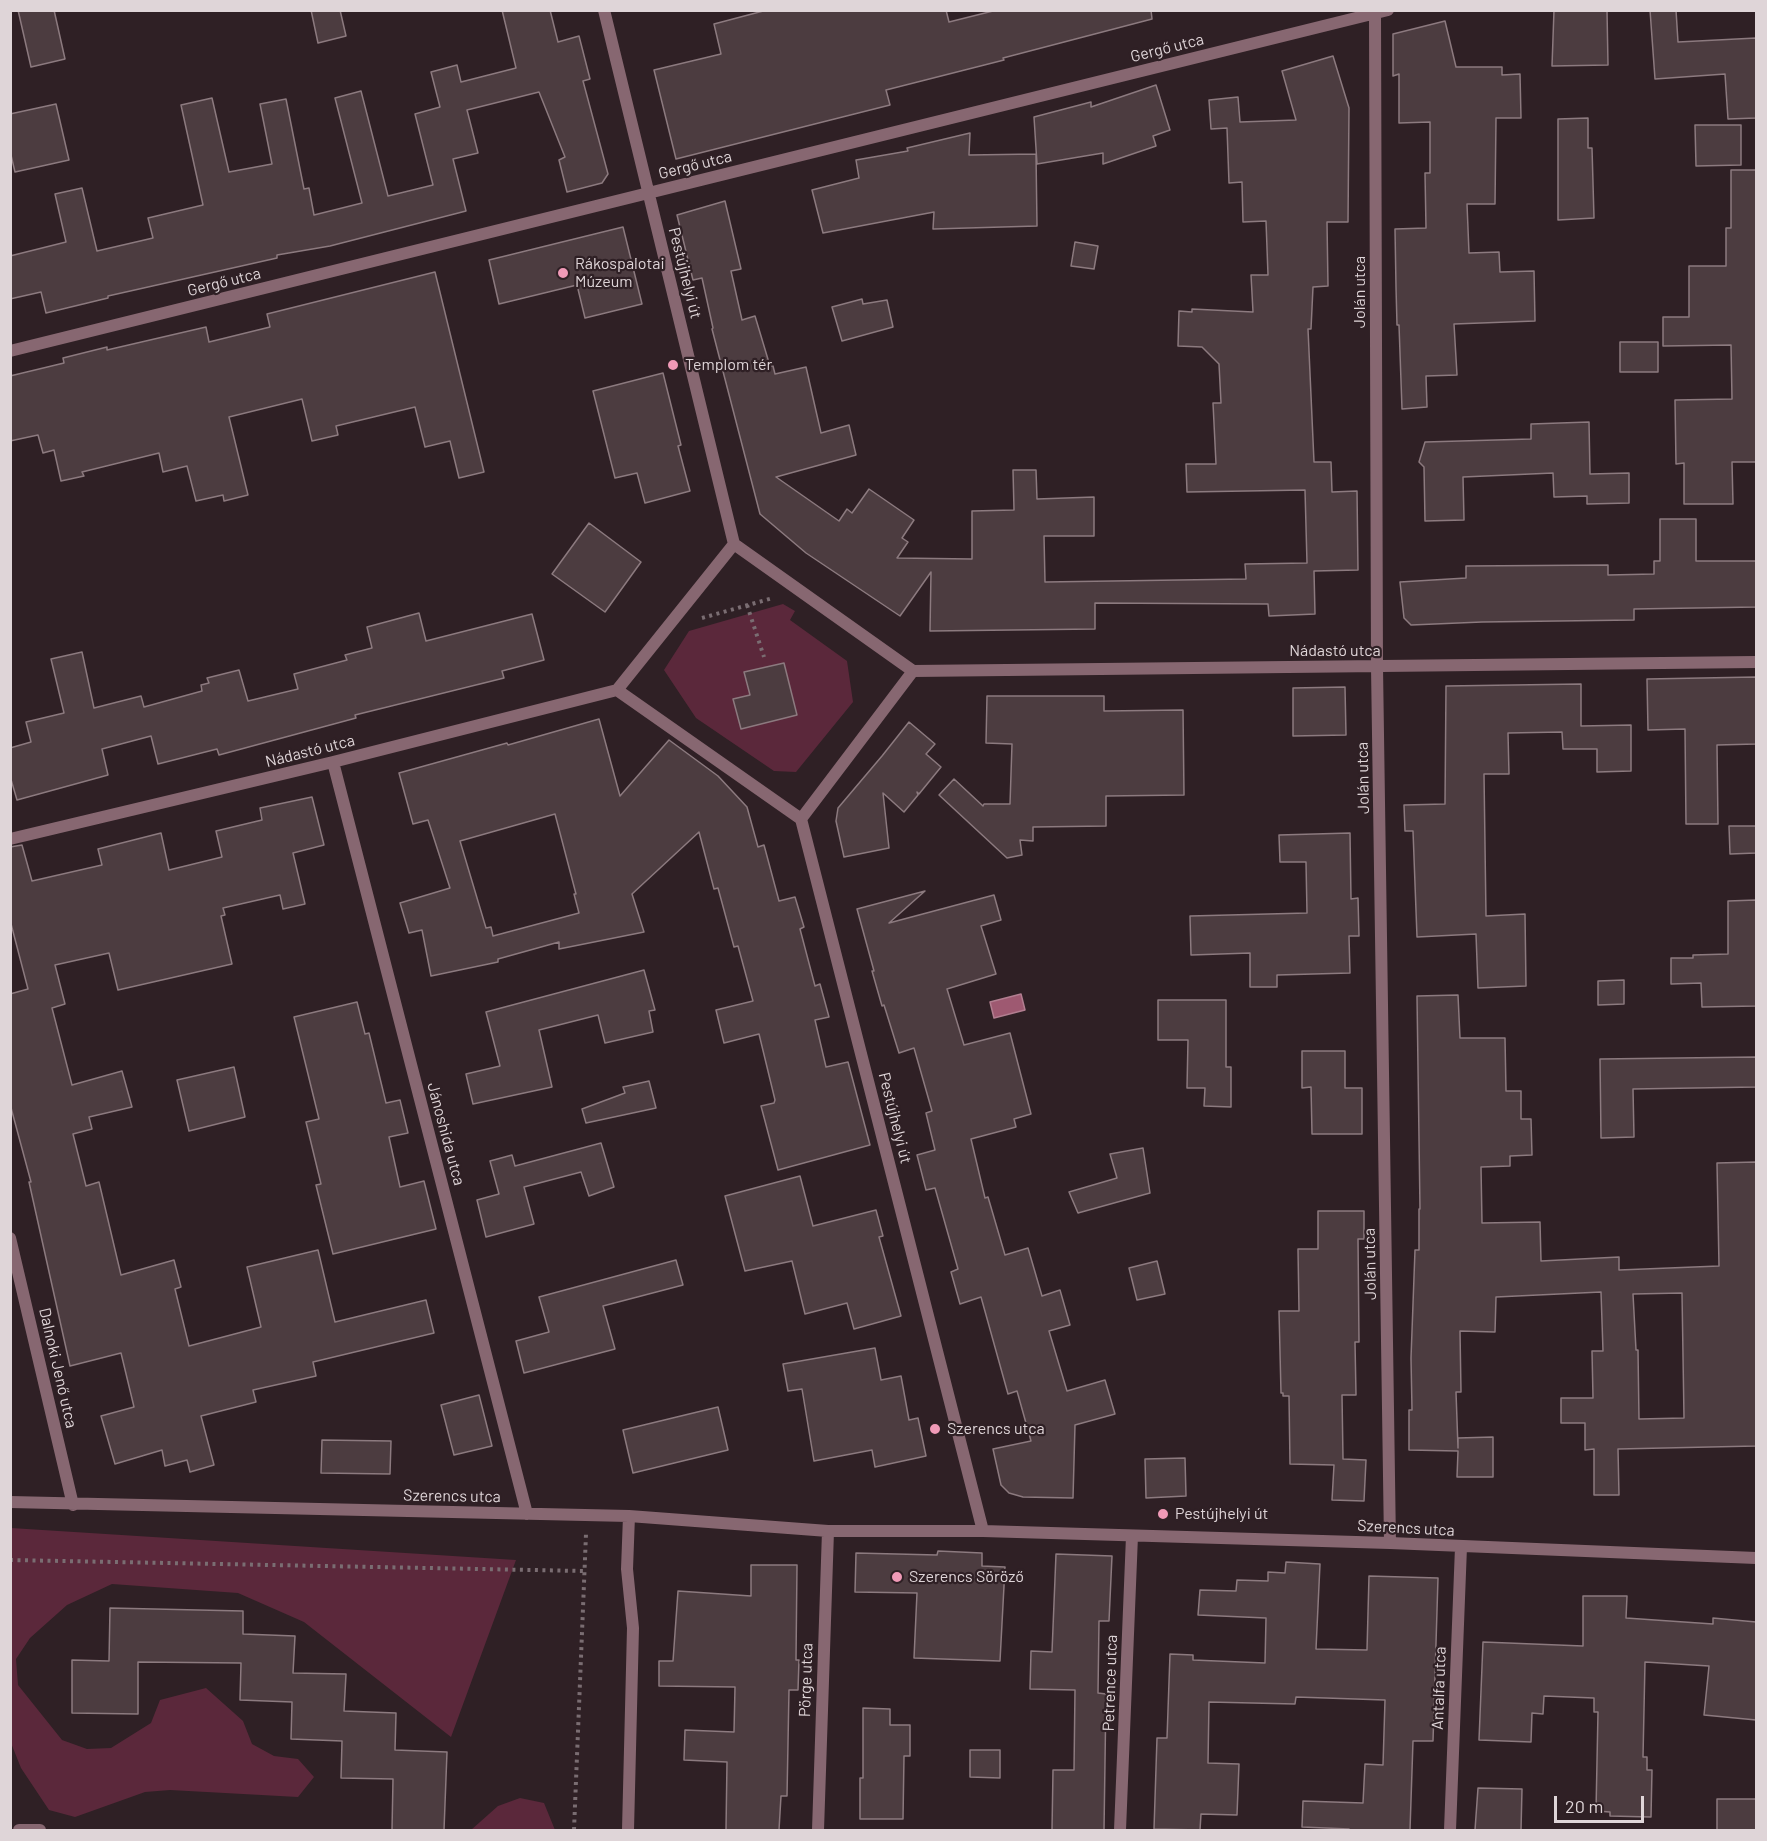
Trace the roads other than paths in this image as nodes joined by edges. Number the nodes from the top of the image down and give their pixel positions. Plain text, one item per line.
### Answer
1 (604, 10) edge
2 (1388, 10) edge
3 (1376, 14) junction
4 (648, 194) junction
5 (10, 351) edge
6 (734, 544) junction
7 (1756, 662) edge
8 (1377, 667) junction
9 (913, 671) junction
10 (617, 690) junction
11 (333, 762) junction
12 (801, 819) junction
13 (10, 839) edge
14 (10, 1238) edge
15 (10, 1502) edge
16 (73, 1504) junction
17 (527, 1514) junction
18 (629, 1516) junction
19 (828, 1531) junction
20 (983, 1531) junction
21 (1132, 1536) junction
22 (1390, 1543) junction
23 (1461, 1547) junction
24 (1756, 1558) edge
25 (19, 1830) edge
26 (40, 1830) edge
27 (627, 1830) edge
28 (818, 1830) edge
29 (1120, 1830) edge
30 (1450, 1830) edge

1 - 4 street, Pestújhelyi út
2 - 3 street, Gergő utca
3 - 4 street, Gergő utca
3 - 8 street, Jolán utca
4 - 5 street, Gergő utca
4 - 6 street, Pestújhelyi út
6 - 9 street
6 - 10 street
7 - 8 street, Nádastó utca
8 - 9 street, Nádastó utca
8 - 22 street, Jolán utca
9 - 12 street
10 - 11 street, Nádastó utca
10 - 12 street
11 - 13 street, Nádastó utca
11 - 17 street, Jánoshida utca
12 - 20 street, Pestújhelyi út
14 - 16 street, Dalnoki Jenő utca
15 - 16 street, Szerencs utca
16 - 17 street, Szerencs utca
17 - 18 street, Szerencs utca
18 - 19 street, Szerencs utca
18 - 27 street
19 - 20 street, Szerencs utca
19 - 28 street, Pörge utca
20 - 21 street, Szerencs utca
21 - 22 street, Szerencs utca
21 - 29 street, Petrence utca
22 - 23 street, Szerencs utca
23 - 24 street, Szerencs utca
23 - 30 street, Antalfa utca
25 - 26 street

